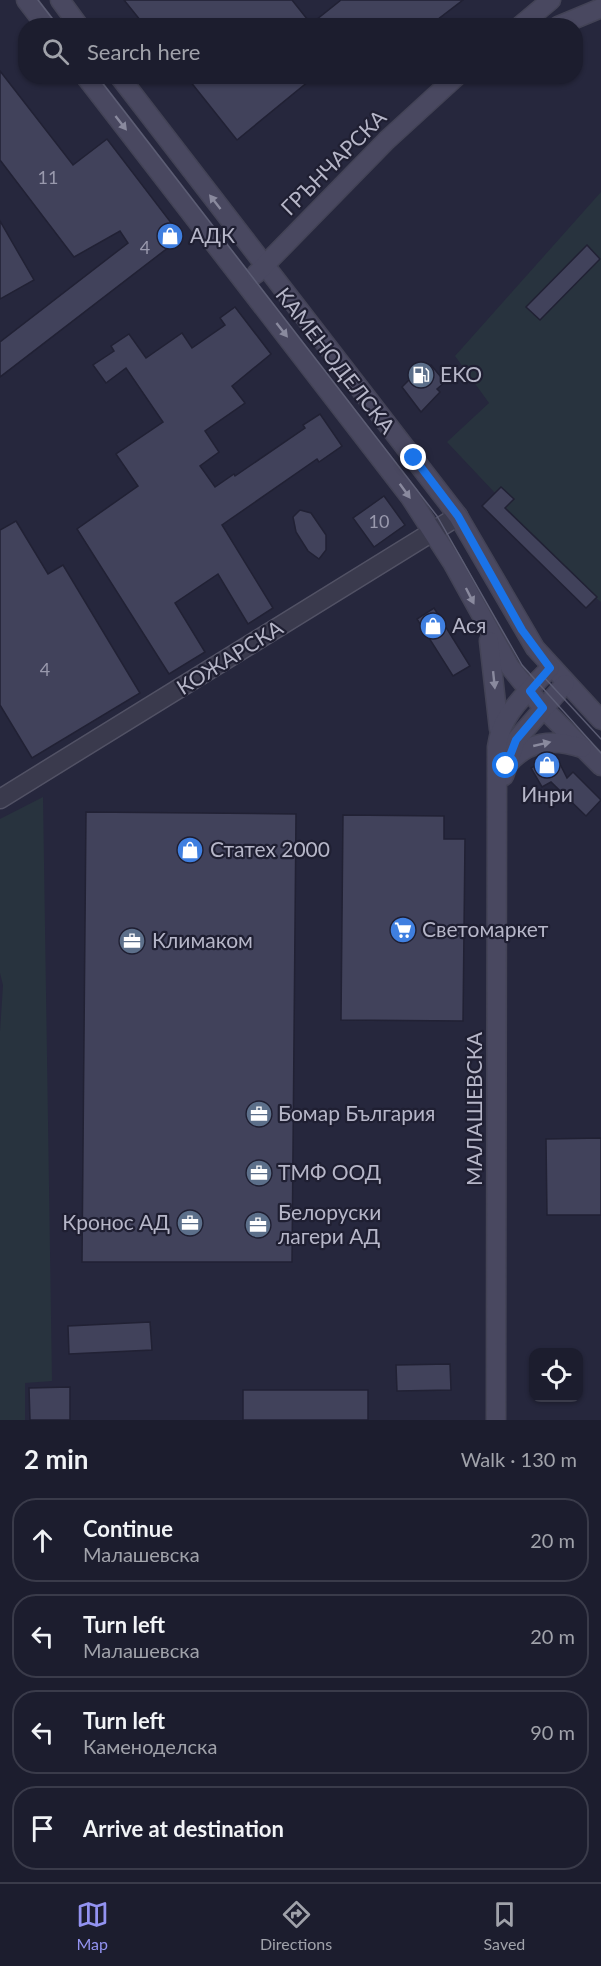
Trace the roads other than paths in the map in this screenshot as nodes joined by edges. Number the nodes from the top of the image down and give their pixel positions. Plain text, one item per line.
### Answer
1 (26, 0) edge
2 (60, 0) edge
3 (551, 0) edge
4 (601, 8) edge
5 (40, 18) edge
6 (74, 18) edge
7 (530, 18) edge
8 (577, 18) edge
9 (91, 84) edge
10 (125, 84) edge
11 (448, 84) edge
12 (264, 265) junction
13 (246, 283) junction
14 (458, 516) junction
15 (434, 531) junction
16 (488, 630) junction
17 (550, 668) junction
18 (565, 684) junction
19 (530, 691) junction
20 (543, 708) junction
21 (601, 720) edge
22 (500, 729) junction
23 (584, 749) junction
24 (506, 766) junction
25 (601, 766) edge
26 (499, 798) junction
27 (0, 799) edge
28 (496, 1420) edge

1 - 5 street
2 - 6 street
3 - 7 street
4 - 8 street
9 -> 13 street, КАМЕНОДЕЛСКА
12 -> 10 street, КАМЕНОДЕЛСКА
11 - 12 street, ГРЪНЧАРСКА
12 - 13 street, ГРЪНЧАРСКА
12 - 14 street, КАМЕНОДЕЛСКА
13 -> 15 street, КАМЕНОДЕЛСКА
14 - 15 street, КОЖАРСКА
14 - 17 street, КАМЕНОДЕЛСКА
15 -> 16 street, КАМЕНОДЕЛСКА
15 - 27 street, КОЖАРСКА
16 - 19 street, КАМЕНОДЕЛСКА
16 -> 22 street, МАЛАШЕВСКА
17 - 18 street, КАМЕНОДЕЛСКА
17 - 19 street
18 - 20 street, МАЛАШЕВСКА
18 - 21 street, КАМЕНОДЕЛСКА
19 - 20 street, КАМЕНОДЕЛСКА
19 - 22 street
20 - 23 street, КАМЕНОДЕЛСКА
20 - 24 street, МАЛАШЕВСКА
22 - 26 street, МАЛАШЕВСКА
24 -> 23 street
23 - 25 street, КАМЕНОДЕЛСКА
24 - 26 street, МАЛАШЕВСКА
26 - 28 street, МАЛАШЕВСКА

